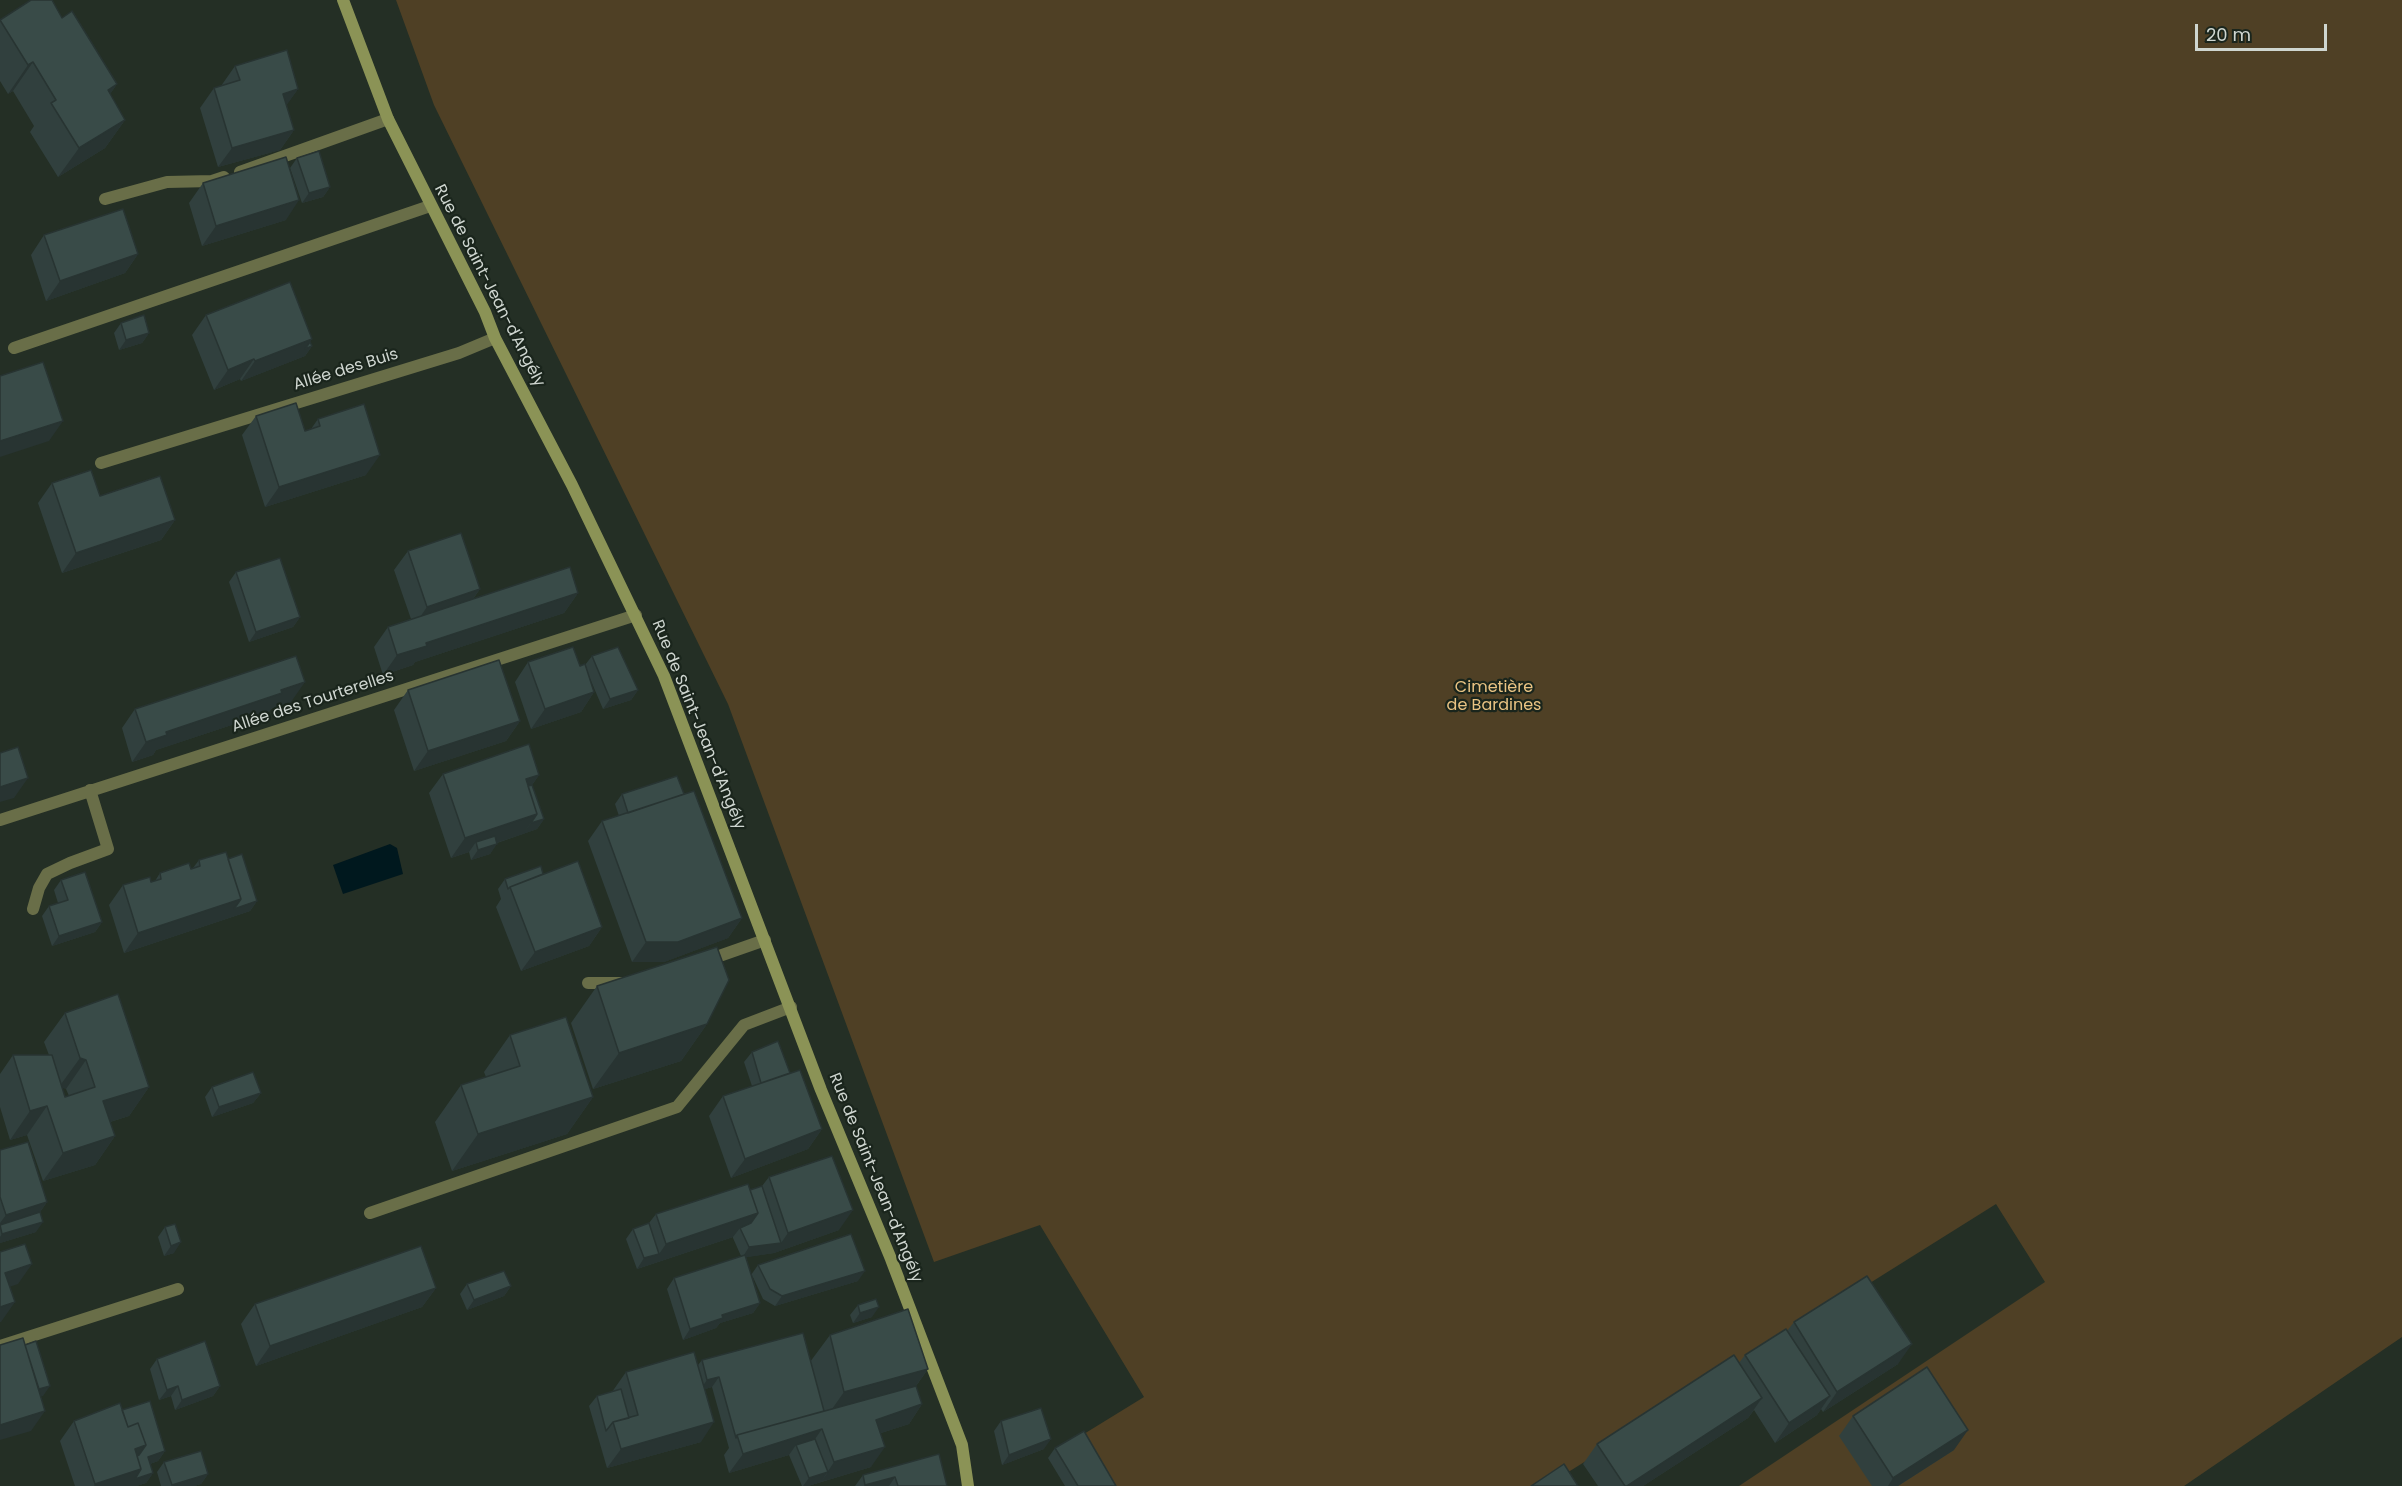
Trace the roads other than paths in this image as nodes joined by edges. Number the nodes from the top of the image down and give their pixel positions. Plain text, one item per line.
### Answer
1 (343, 0) edge
2 (388, 119) junction
3 (105, 199) dead end
4 (430, 206) junction
5 (495, 338) junction
6 (14, 348) dead end
7 (101, 464) dead end
8 (636, 615) junction
9 (90, 790) junction
10 (0, 820) edge
11 (33, 909) dead end
12 (765, 940) junction
13 (698, 964) edge
14 (588, 983) dead end
15 (631, 984) edge
16 (791, 1007) junction
17 (370, 1213) dead end
18 (178, 1289) dead end
19 (0, 1346) edge
20 (969, 1486) edge

1 - 2 main road, Rue de Saint-Jean-d'Angély
2 - 3 lane
2 - 4 main road, Rue de Saint-Jean-d'Angély
4 - 5 main road, Rue de Saint-Jean-d'Angély
4 - 6 lane
5 - 7 lane, Allée des Buis
5 - 8 main road, Rue de Saint-Jean-d'Angély
8 - 9 lane, Allée des Tourterelles
8 - 12 main road, Rue de Saint-Jean-d'Angély
9 - 10 lane, Allée des Tourterelles
9 - 11 lane
12 - 13 lane
12 - 16 main road, Rue de Saint-Jean-d'Angély
14 - 15 lane
16 - 17 lane
16 - 20 main road, Rue de Saint-Jean-d'Angély
18 - 19 lane

